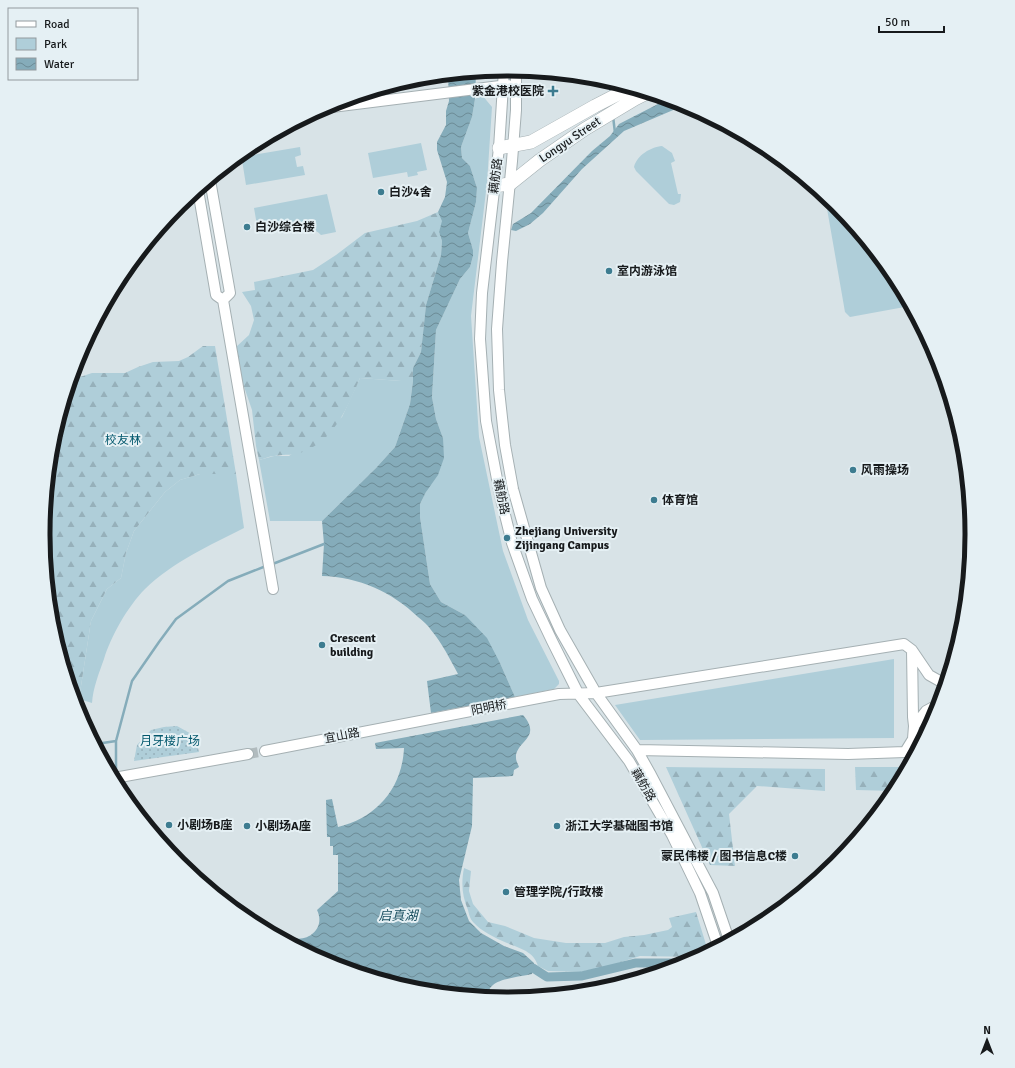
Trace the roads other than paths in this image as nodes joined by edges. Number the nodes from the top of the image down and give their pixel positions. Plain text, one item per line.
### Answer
1 (504, 76) edge
2 (516, 76) edge
3 (516, 84) junction
4 (503, 85) junction
5 (633, 94) edge
6 (635, 95) edge
7 (350, 105) edge
8 (513, 145) junction
9 (499, 148) junction
10 (510, 184) junction
11 (211, 186) edge
12 (494, 186) junction
13 (199, 196) edge
14 (223, 300) junction
15 (273, 585) dead end
16 (912, 650) junction
17 (941, 682) edge
18 (596, 693) junction
19 (579, 695) junction
20 (930, 709) edge
21 (420, 721) joint
22 (914, 726) junction
23 (637, 750) junction
24 (265, 751) tunnel mouth
25 (248, 754) tunnel mouth
26 (120, 777) edge
27 (727, 935) edge
28 (716, 941) edge

1 - 4 street, 藕舫路
2 - 3 street, 藕舫路
3 - 4 street
3 - 8 street, 藕舫路
4 - 7 street
4 - 9 street, 藕舫路
5 - 8 street, Longyu Street
6 - 10 street, Longyu Street
8 - 9 street, Longyu Street
8 - 10 street, 藕舫路
9 - 12 street, 藕舫路
10 - 12 street
10 - 18 street, 藕舫路
11 - 14 street
12 - 19 street, 藕舫路
13 - 14 street
14 - 15 street
16 - 17 street
16 - 18 street
16 - 22 street
18 - 19 street
18 - 23 street, 藕舫路
19 - 21 street, 阳明桥
19 - 28 street, 藕舫路
20 - 22 street
21 - 24 street, 宜山路
22 - 23 street
23 - 27 street, 藕舫路
25 - 26 street

